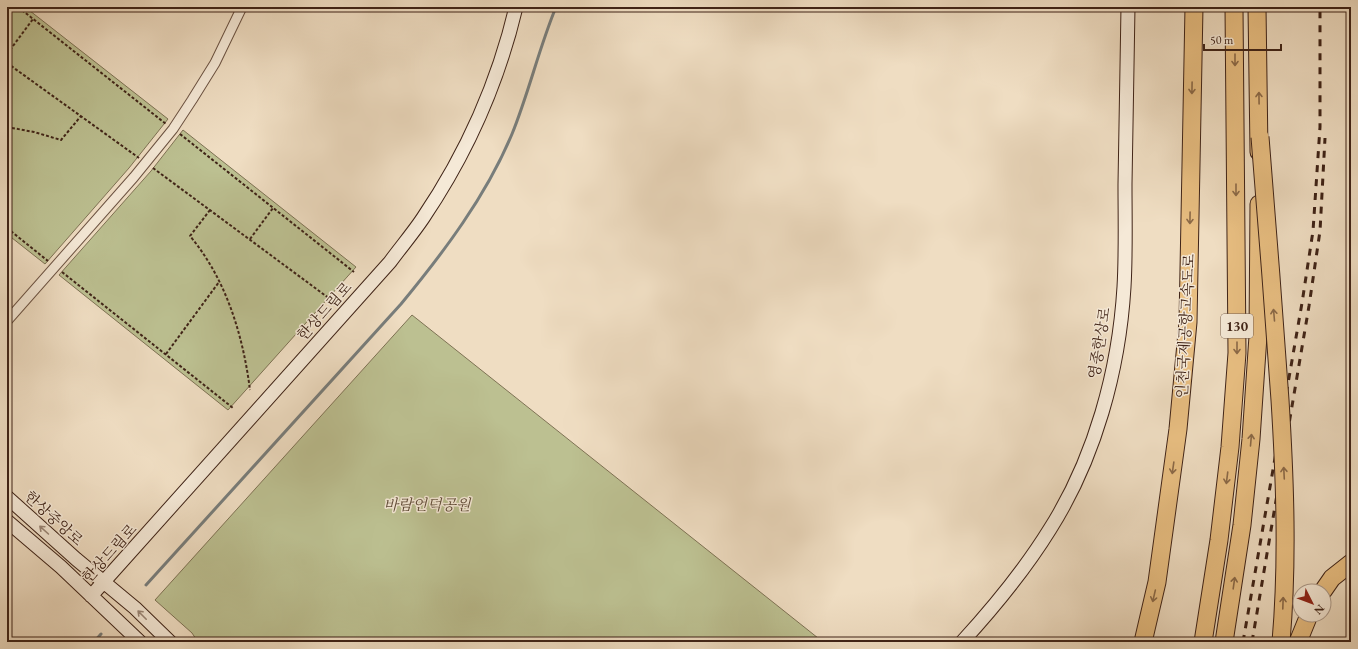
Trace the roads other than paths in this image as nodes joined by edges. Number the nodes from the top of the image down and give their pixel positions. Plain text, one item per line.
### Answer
1 (242, 7) edge
2 (516, 7) edge
3 (1128, 7) edge
4 (1194, 7) edge
5 (1234, 7) edge
6 (1257, 7) edge
7 (1260, 137) junction
8 (7, 321) edge
9 (7, 497) edge
10 (7, 521) edge
11 (1351, 563) edge
12 (104, 582) junction
13 (1329, 583) edge
14 (91, 596) junction
15 (1306, 623) edge
16 (140, 642) edge
17 (170, 642) edge
18 (962, 642) edge
19 (1143, 642) edge
20 (1203, 642) edge
21 (1224, 642) edge
22 (1281, 642) edge
23 (1298, 642) edge

1 - 8 street
2 - 12 street, 한상드림로
3 - 18 street, 영종한상로
4 -> 19 highway, 인천국제공항고속도로
5 -> 20 highway, 130
7 -> 6 highway, 130
21 -> 7 highway, 130, bridge
22 -> 7 highway, 130, bridge
12 -> 9 street, 한상중앙로
10 - 14 street
11 - 13 highway
12 - 14 street, 한상드림로
17 -> 12 street, 한상중앙로
14 - 16 street
15 - 23 highway

